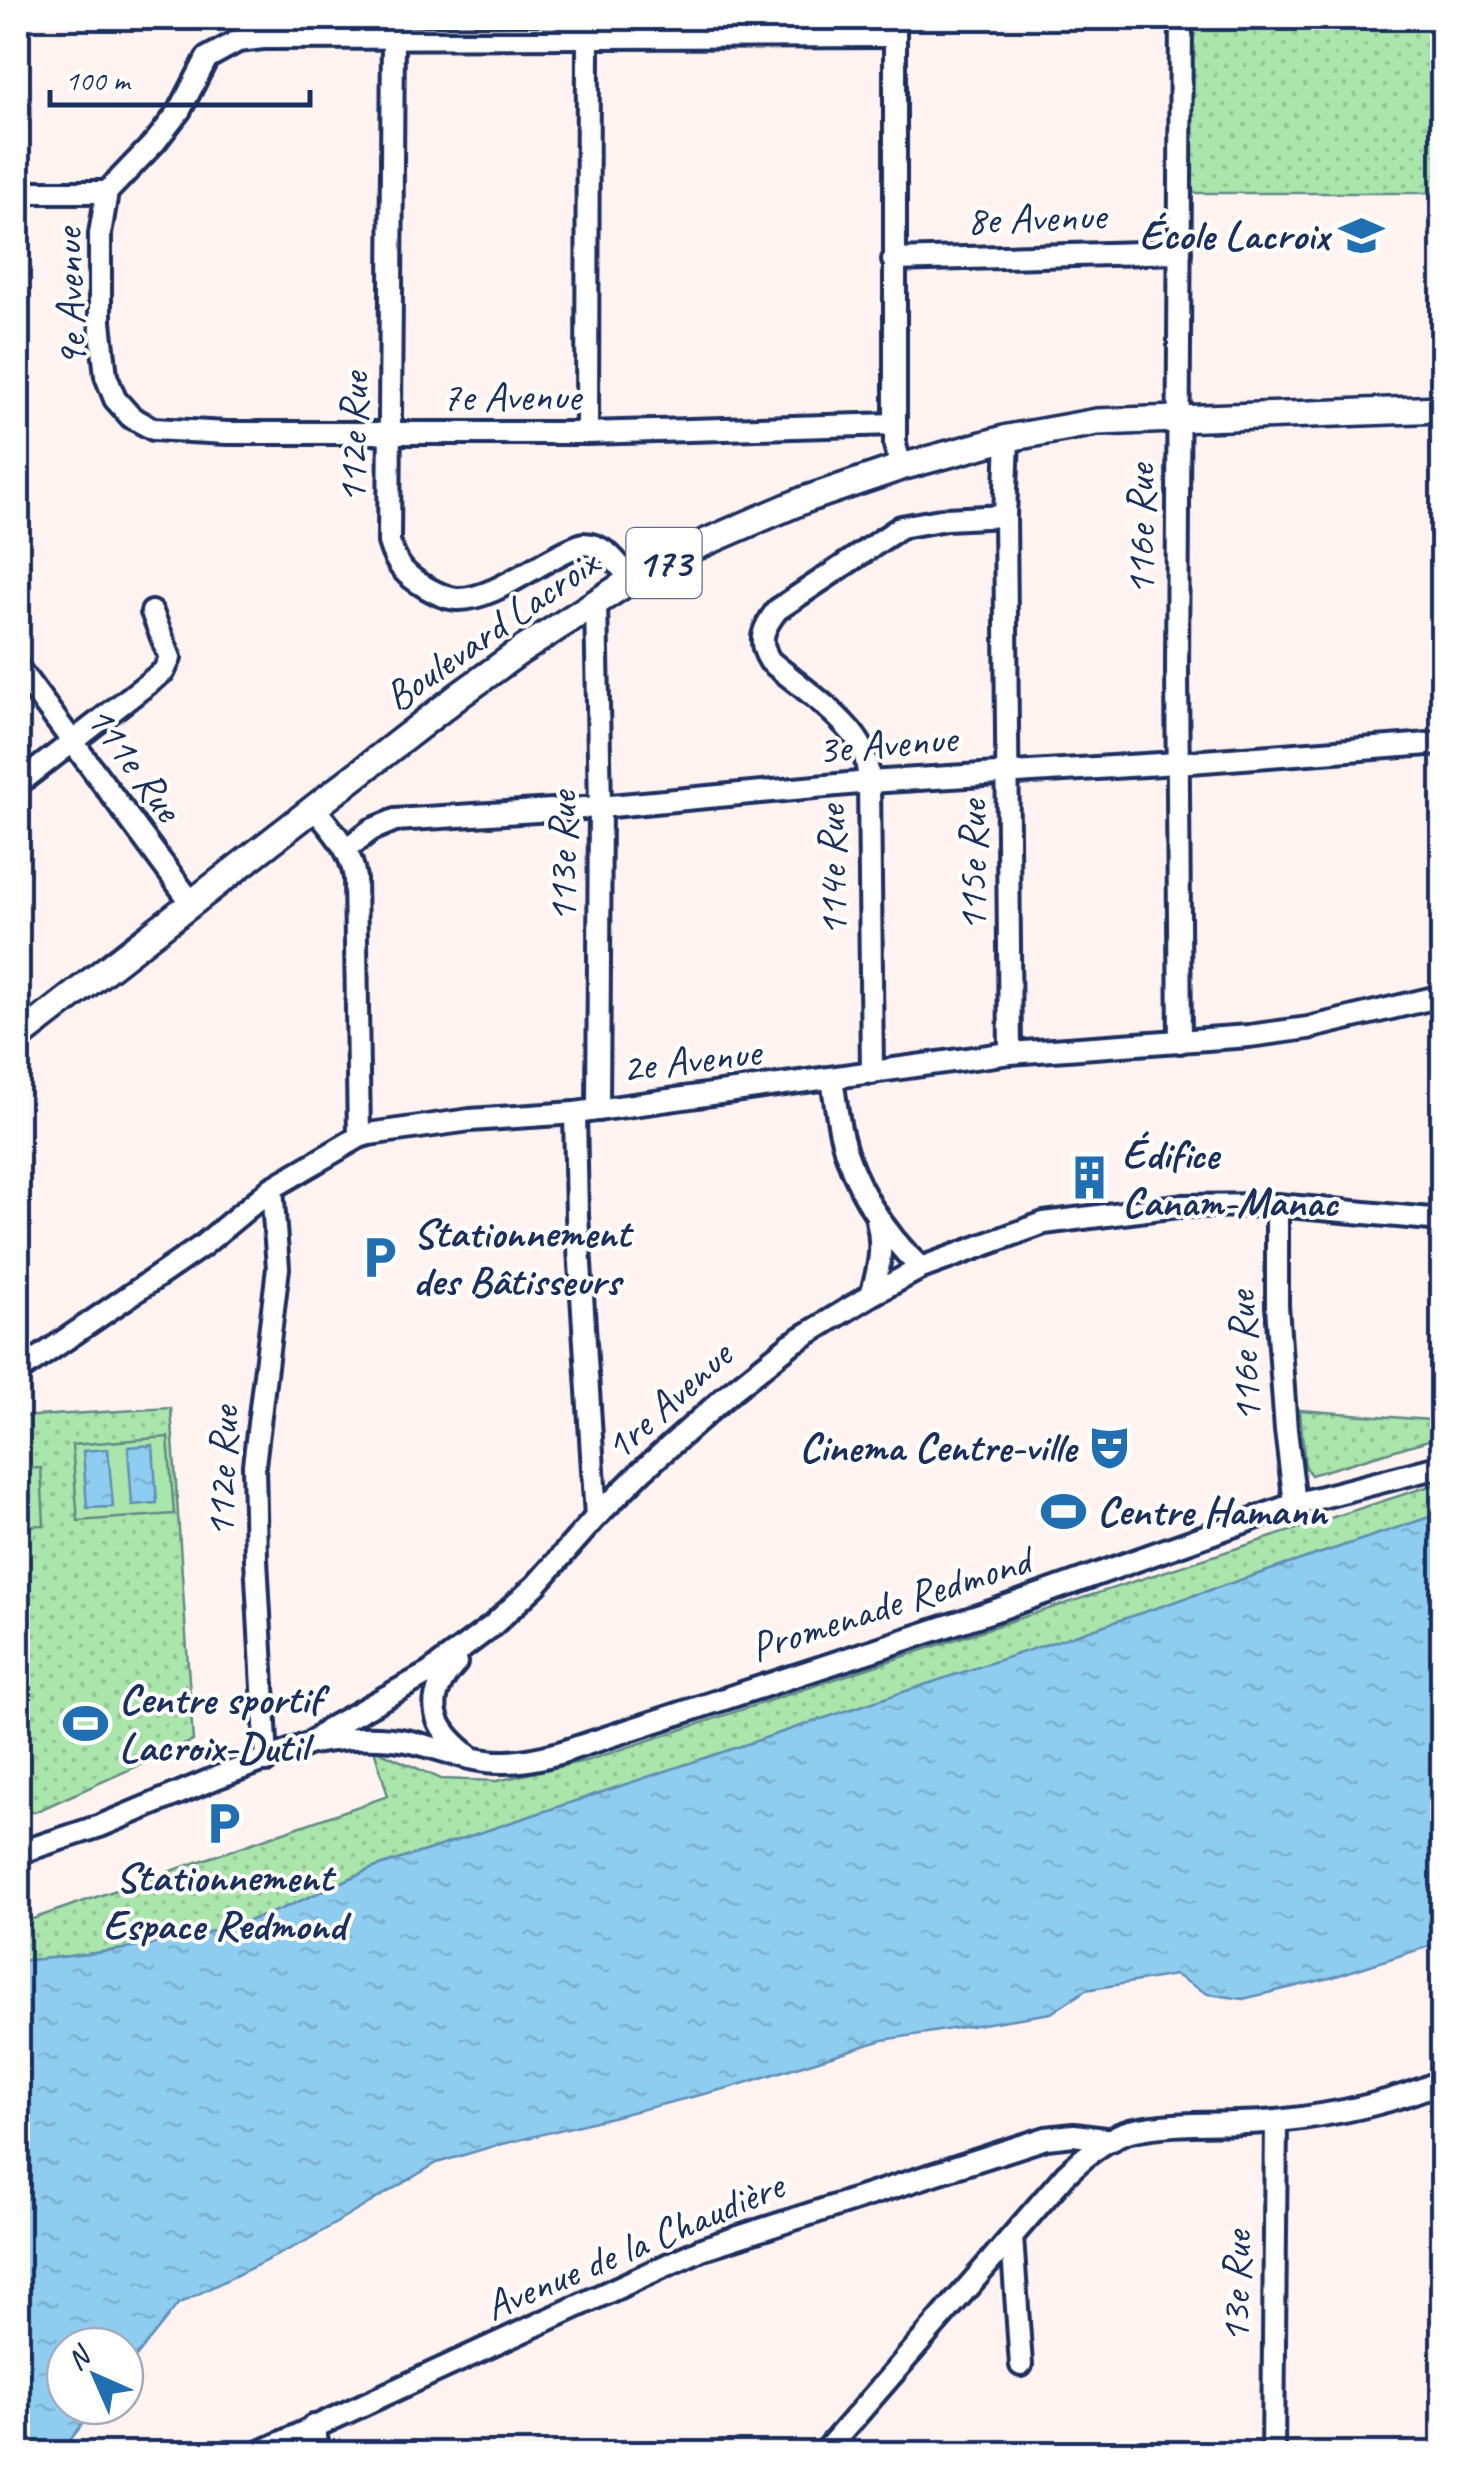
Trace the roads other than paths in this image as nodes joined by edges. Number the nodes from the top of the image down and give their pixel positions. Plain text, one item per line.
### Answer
1 (1181, 18) edge
2 (895, 27) edge
3 (393, 38) junction
4 (588, 39) junction
5 (18, 192) edge
6 (107, 192) junction
7 (1180, 252) junction
8 (893, 260) junction
9 (1442, 409) edge
10 (131, 417) joint
11 (1178, 420) junction
12 (895, 424) junction
13 (588, 433) junction
14 (391, 434) junction
15 (1008, 438) junction
16 (901, 467) junction
17 (1005, 516) junction
18 (631, 580) junction
19 (596, 604) junction
20 (152, 612) dead end
21 (18, 668) edge
22 (73, 743) junction
23 (1442, 743) edge
24 (1177, 764) junction
25 (1009, 772) junction
26 (869, 782) junction
27 (18, 784) edge
28 (314, 808) junction
29 (600, 808) junction
30 (346, 848) junction
31 (191, 902) junction
32 (1442, 996) edge
33 (18, 1038) edge
34 (1180, 1042) junction
35 (1010, 1053) junction
36 (872, 1073) junction
37 (832, 1079) junction
38 (598, 1110) junction
39 (574, 1113) junction
40 (358, 1137) junction
41 (272, 1188) junction
42 (1277, 1205) junction
43 (874, 1208) junction
44 (1442, 1220) edge
45 (921, 1268) junction
46 (870, 1295) junction
47 (18, 1372) edge
48 (1442, 1466) edge
49 (1295, 1504) junction
50 (596, 1518) junction
51 (492, 1626) junction
52 (311, 1743) junction
53 (473, 1759) junction
54 (267, 1760) junction
55 (18, 1853) edge
56 (1442, 2081) edge
57 (1276, 2121) junction
58 (1112, 2140) junction
59 (1012, 2237) junction
60 (1020, 2365) dead end
61 (313, 2426) junction
62 (256, 2454) edge
63 (320, 2454) edge
64 (822, 2454) edge
65 (1274, 2454) edge

1 - 7 street, 116e Rue
2 - 4 street, 9e Avenue
2 - 8 street
3 - 4 street, 9e Avenue
3 - 6 street, 9e Avenue
3 - 14 street, 112e Rue
4 - 13 street
5 - 6 street
6 - 10 street, 9e Avenue
7 - 8 street, 8e Avenue
7 - 11 street, 116e Rue
8 - 12 street
9 - 11 main road, Boulevard Lacroix / 173
10 - 14 street, 7e Avenue
11 - 15 main road, Boulevard Lacroix / 173
11 - 24 street, 116e Rue
12 - 13 street, 7e Avenue
12 - 16 street
13 - 14 street, 7e Avenue
14 - 18 street, 112e Rue
15 - 16 main road, Boulevard Lacroix / 173
15 - 17 street, 115e Rue
16 - 18 main road, Boulevard Lacroix / 173
17 - 25 street, 115e Rue
17 - 26 street, 114e Rue
18 - 19 main road, Boulevard Lacroix / 173
19 - 28 main road, Boulevard Lacroix / 173
19 - 29 street, 113e Rue
20 - 22 street
21 - 22 street, 111e Rue
22 - 27 street
22 - 31 street, 111e Rue
23 - 24 street, 3e Avenue
24 - 25 street, 3e Avenue
24 - 34 street, 116e Rue
25 - 26 street, 3e Avenue
25 - 35 street, 115e Rue
26 - 29 street, 3e Avenue
26 - 36 street, 114e Rue
28 - 30 street
28 - 31 main road, Boulevard Lacroix / 173
29 - 30 street, 3e Avenue
29 - 38 street, 113e Rue
30 - 40 street
31 - 33 main road, Boulevard Lacroix / 173
32 - 34 street, 2e Avenue
34 - 35 street, 2e Avenue
35 - 36 street, 2e Avenue
36 - 37 street, 2e Avenue
37 - 38 street, 2e Avenue
37 - 43 street
38 - 39 street, 2e Avenue
39 - 40 street, 2e Avenue
39 - 50 street
40 - 41 street, 2e Avenue
41 - 47 street, 2e Avenue
41 - 54 street, 112e Rue
42 - 44 street, 1re Avenue
42 - 45 street, 1re Avenue
42 - 49 street, 116e Rue
43 - 45 street
43 - 46 street
45 - 46 street, 1re Avenue
46 - 50 street, 1re Avenue
48 - 49 street, Promenade Redmond
49 - 53 street, Promenade Redmond
50 - 51 street, 1re Avenue
51 - 52 street, 1re Avenue
51 - 53 street
52 - 53 street, Promenade Redmond
52 - 54 street, 1re Avenue
54 - 55 street, 1re Avenue
56 - 57 street
57 - 58 street
57 - 65 street, 13e Rue
58 - 59 street
58 - 61 street, Avenue de la Chaudière
59 - 60 street
59 - 64 street
61 - 62 street, Avenue de la Chaudière
61 - 63 street

